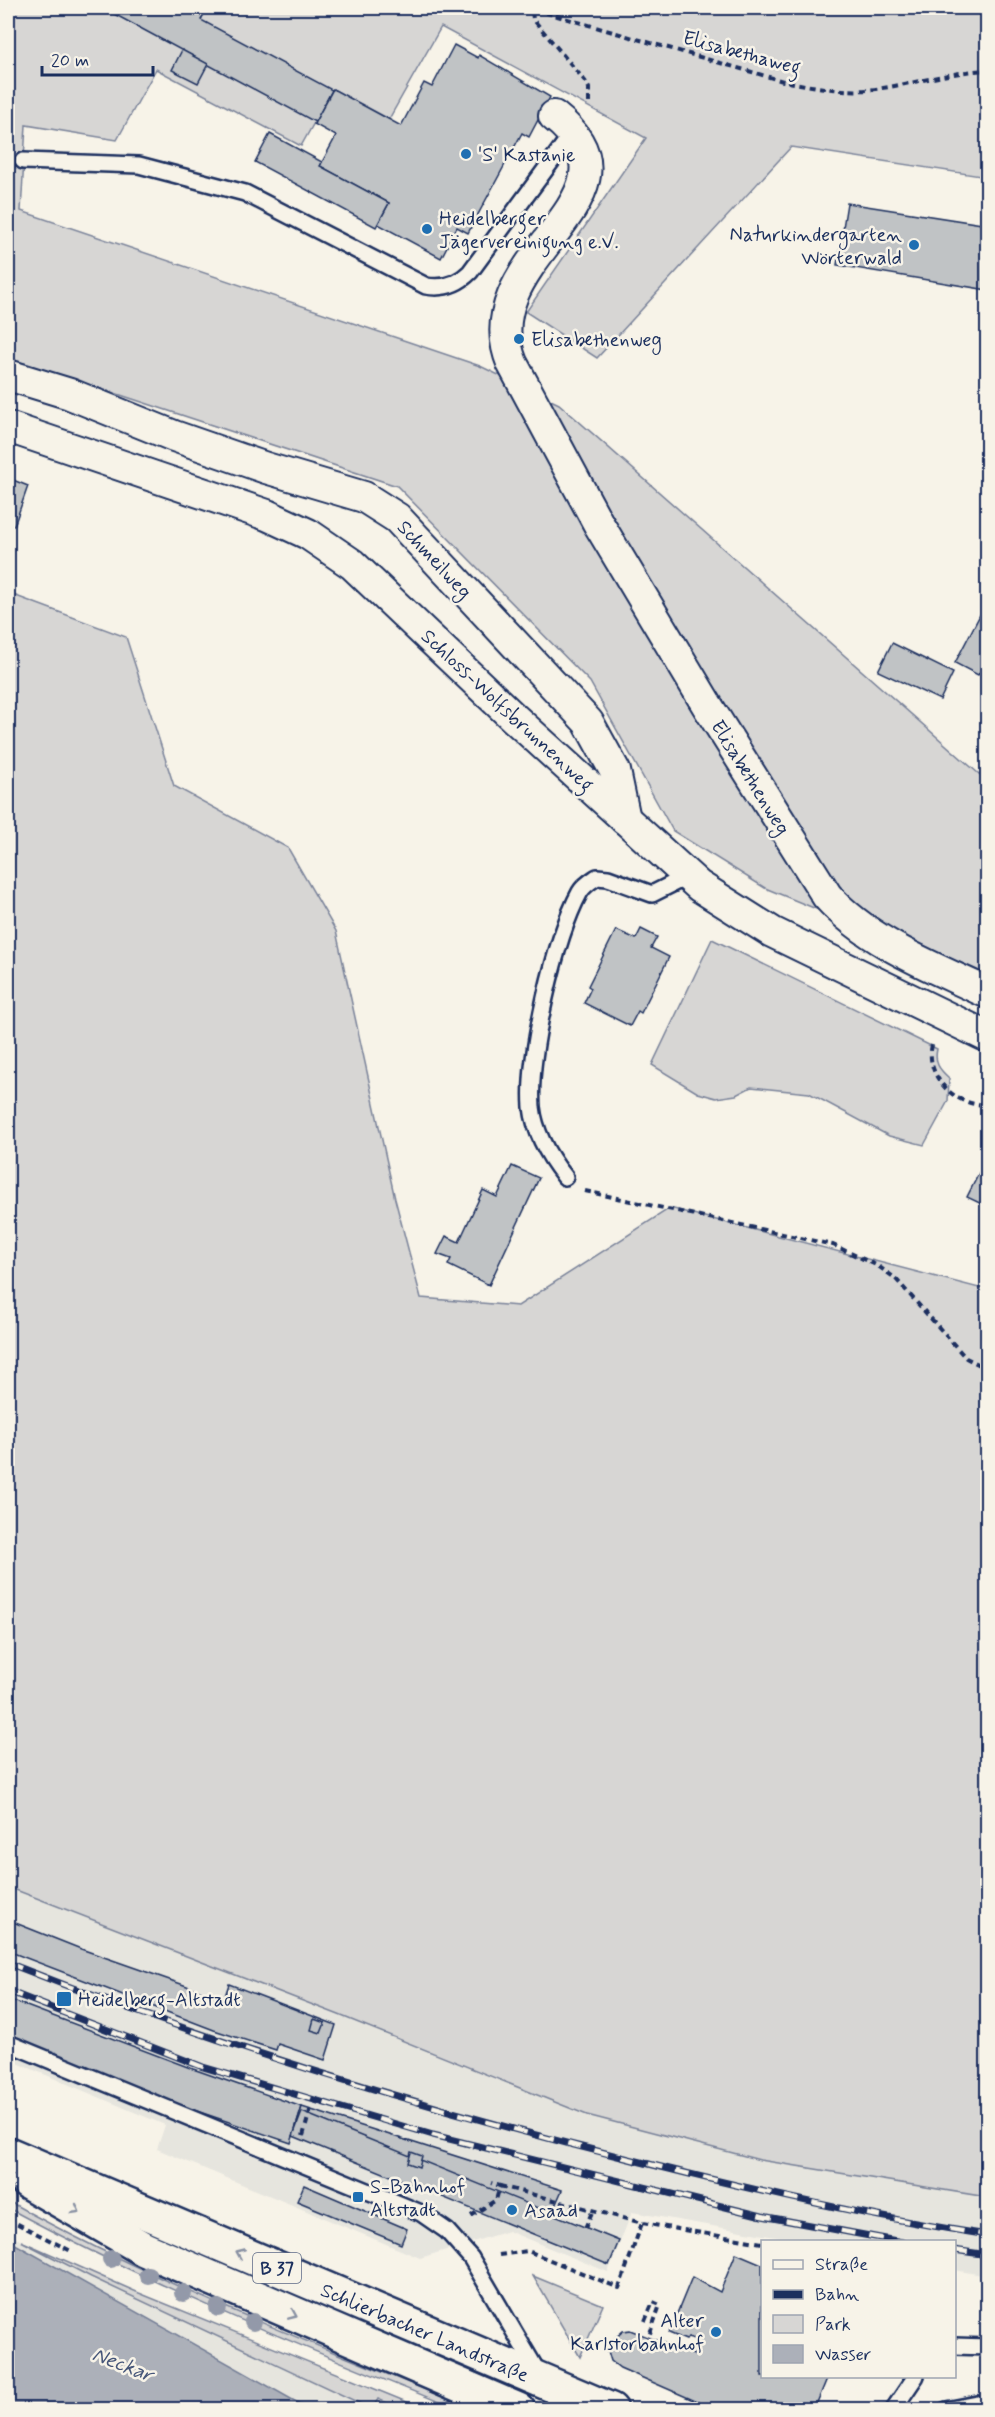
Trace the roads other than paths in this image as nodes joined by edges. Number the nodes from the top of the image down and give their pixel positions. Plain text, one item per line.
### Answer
1 (564, 124) joint
2 (23, 161) dead end
3 (8, 375) edge
4 (8, 427) edge
5 (625, 819) junction
6 (686, 877) junction
7 (987, 993) edge
8 (987, 1037) edge
9 (565, 1177) road end
10 (8, 2043) edge
11 (8, 2154) edge
12 (8, 2170) edge
13 (956, 2346) edge
14 (987, 2347) edge
15 (915, 2378) edge
16 (552, 2397) edge
17 (987, 2402) edge
18 (518, 2409) edge
19 (611, 2409) edge
20 (893, 2409) edge
21 (946, 2409) edge

1 - 2 lane
1 - 7 street, Elisabethenweg
3 - 5 street, Schmeilweg
4 - 5 street, Schloss-Wolfsbrunnenweg
5 - 6 street, Schloss-Wolfsbrunnenweg
6 - 8 street, Schloss-Wolfsbrunnenweg
6 - 9 lane
10 - 16 lane
16 -> 11 main road, Schlierbacher Landstraße / B 37
12 -> 18 main road, Schlierbacher Landstraße / B 37
13 - 14 lane
15 - 20 lane
16 - 19 main road, Schlierbacher Landstraße / B 37
17 - 21 lane

